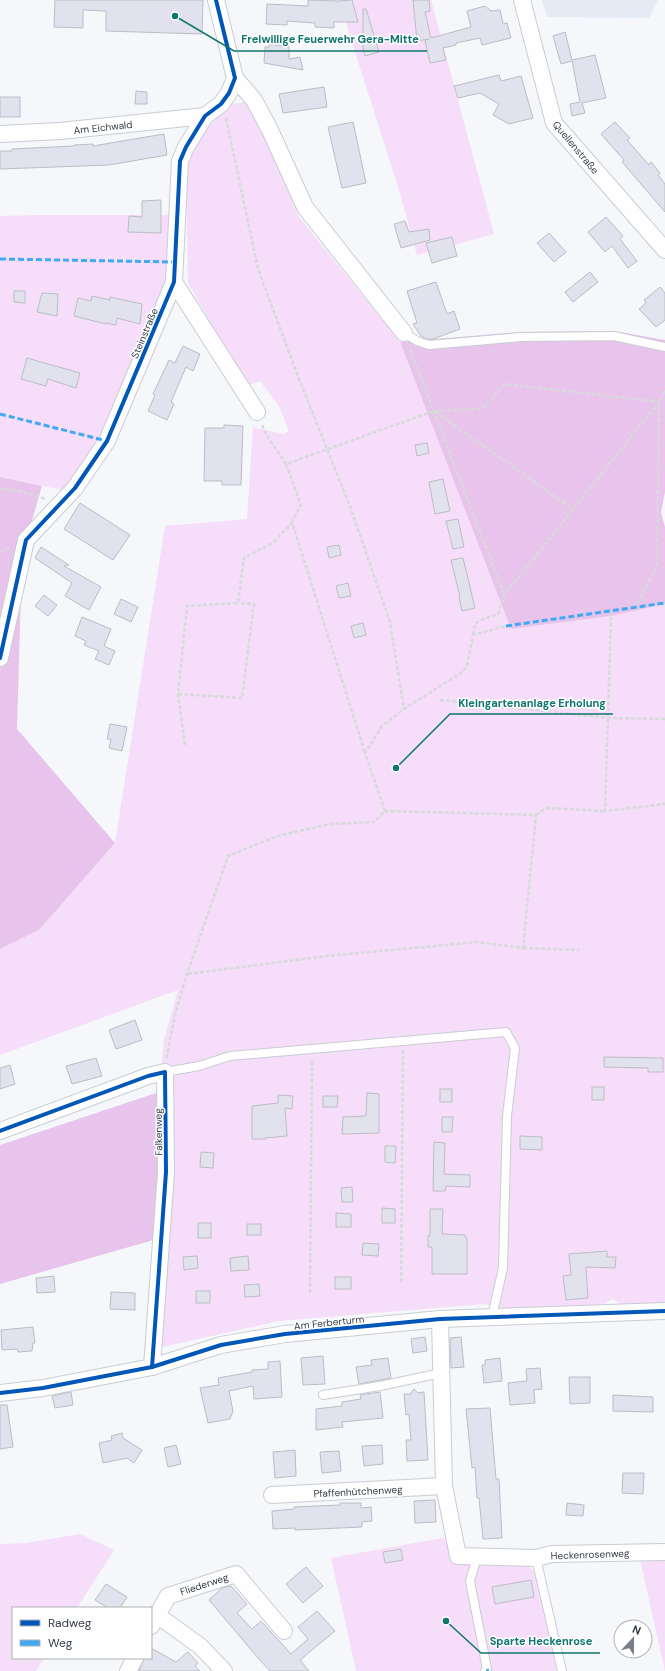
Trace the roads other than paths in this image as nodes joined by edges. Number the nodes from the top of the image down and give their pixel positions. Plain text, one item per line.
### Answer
1 (216, 0) edge
2 (522, 0) edge
3 (235, 78) junction
4 (206, 116) junction
5 (0, 134) edge
6 (665, 250) edge
7 (174, 282) junction
8 (404, 333) joint
9 (665, 347) edge
10 (257, 412) road end
11 (0, 658) edge
12 (165, 1072) junction
13 (0, 1131) edge
14 (665, 1311) edge
15 (492, 1317) junction
16 (440, 1319) junction
17 (152, 1367) junction
18 (441, 1373) junction
19 (0, 1393) edge
20 (323, 1395) dead end
21 (444, 1486) junction
22 (272, 1495) dead end
23 (665, 1552) edge
24 (478, 1557) junction
25 (536, 1558) junction
26 (154, 1621) edge
27 (284, 1631) dead end
28 (134, 1659) edge
29 (128, 1671) edge
30 (224, 1671) edge
31 (485, 1671) edge
32 (562, 1671) edge

1 - 3 street
2 - 6 street, Quellenstraße
3 - 4 street, Steinstraße
3 - 8 street
4 - 5 street, Am Eichwald
4 - 7 street, Steinstraße
7 - 10 street
7 - 11 street, Steinstraße
8 - 9 lane
12 - 13 street
12 - 15 lane
12 - 17 street, Falkenweg
14 - 15 street, Am Ferberturm
15 - 16 street, Am Ferberturm
16 - 17 street, Am Ferberturm
16 - 18 street
17 - 19 street, Am Ferberturm
18 - 20 lane
18 - 21 street
21 - 22 street, Pfaffenhütchenweg
21 - 24 street
23 - 25 street, Heckenrosenweg
24 - 25 street
24 - 31 lane
25 - 32 lane, Heckenrosenweg
26 - 27 street, Fliederweg
26 - 30 street, Fliederweg
28 - 29 street

